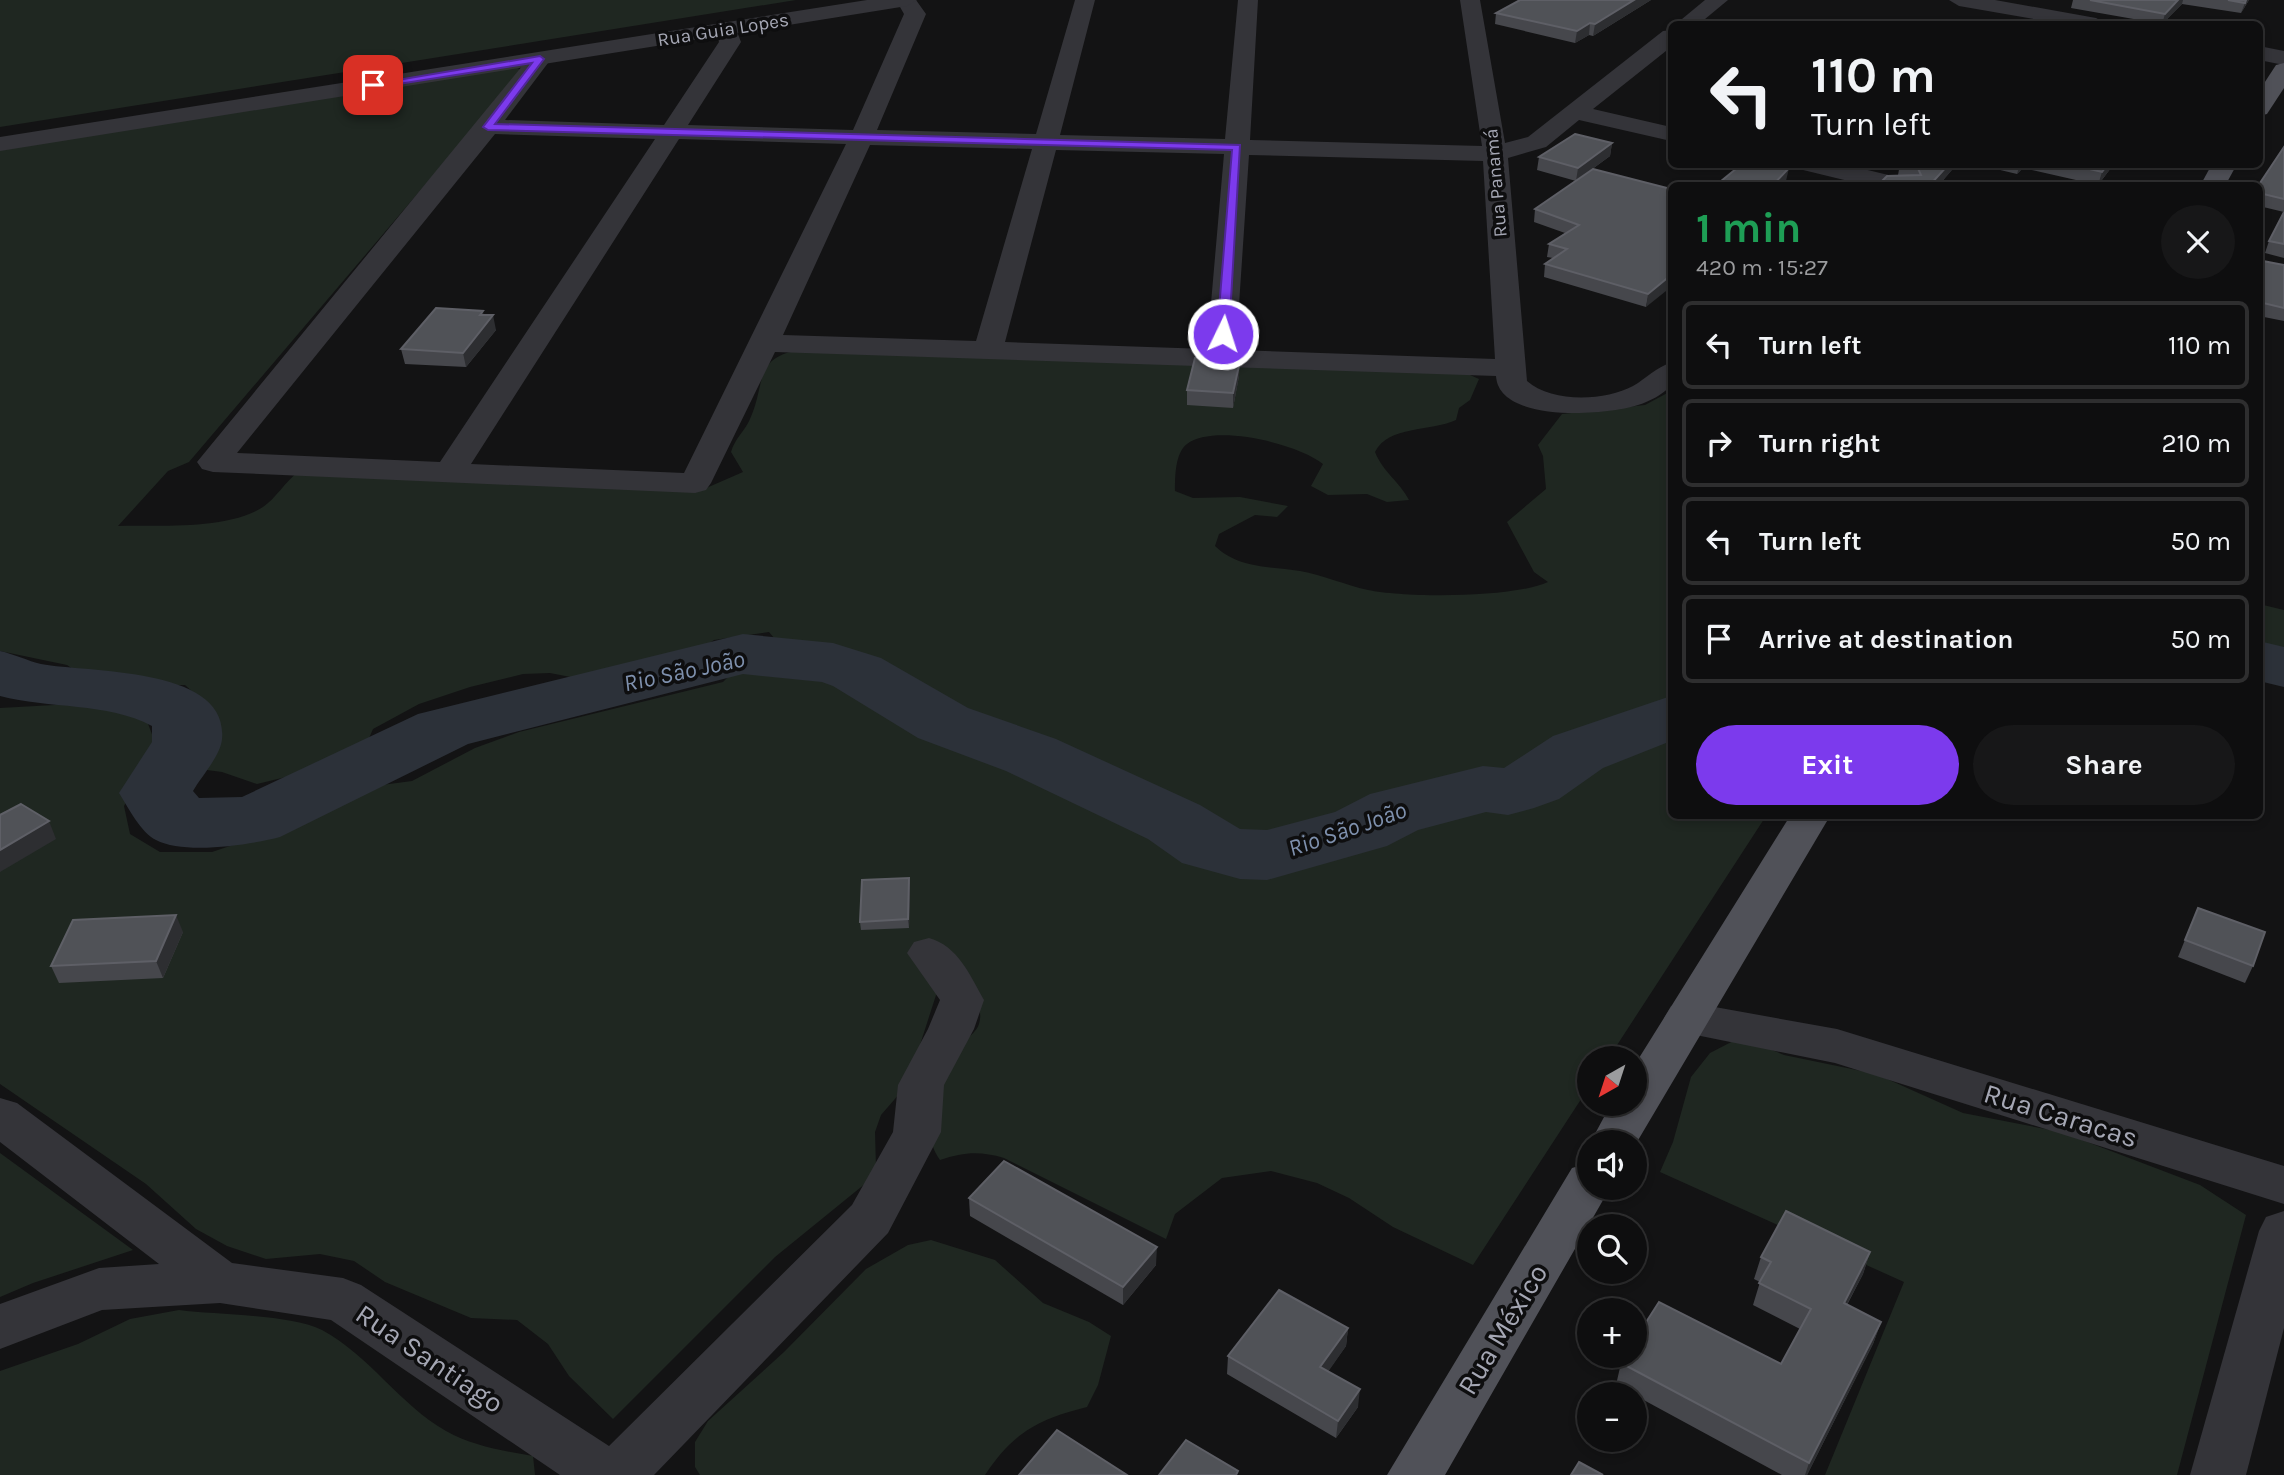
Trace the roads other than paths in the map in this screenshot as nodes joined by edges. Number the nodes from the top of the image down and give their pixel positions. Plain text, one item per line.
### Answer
1 (906, 0) edge
2 (1085, 0) edge
3 (1248, 0) edge
4 (1470, 0) edge
5 (1718, 0) edge
6 (1959, 0) edge
7 (2017, 12) edge
8 (1690, 21) edge
9 (2076, 21) edge
10 (726, 29) junction
11 (1668, 38) edge
12 (2263, 54) edge
13 (2284, 58) edge
14 (540, 59) junction
15 (2284, 70) edge
16 (2263, 104) edge
17 (1573, 112) junction
18 (488, 127) junction
19 (672, 132) junction
20 (1668, 133) edge
21 (864, 137) junction
22 (1046, 142) junction
23 (0, 144) edge
24 (1237, 147) junction
25 (1495, 154) junction
26 (1826, 168) edge
27 (1857, 175) edge
28 (1887, 182) edge
29 (766, 343) junction
30 (988, 351) junction
31 (1221, 360) junction
32 (1509, 368) junction
33 (1668, 374) edge
34 (450, 472) junction
35 (1808, 819) edge
36 (929, 953) dead end
37 (1686, 1018) junction
38 (0, 1116) edge
39 (1620, 1130) edge
40 (2284, 1185) edge
41 (1578, 1200) edge
42 (2284, 1231) edge
43 (220, 1282) junction
44 (0, 1327) edge
45 (606, 1475) edge
46 (617, 1475) edge
47 (1415, 1475) edge
48 (2218, 1475) edge

1 - 10 street, Rua Guia Lopes
1 - 21 street
2 - 22 street
3 - 24 street
4 - 25 street, Rua Panamá
5 - 8 street
6 - 7 street
7 - 9 street
10 - 14 street, Rua Guia Lopes
10 - 19 street
11 - 17 street
12 - 13 street
14 - 18 street
14 - 23 street, Rua Guia Lopes
15 - 16 main road
17 - 20 street
17 - 25 street
18 - 19 street
18 - 34 street
19 - 21 street
19 - 34 street
21 - 22 street
21 - 29 street
22 - 24 street
22 - 30 street
24 - 25 street
24 - 31 street
25 - 32 street, Rua Panamá
26 - 27 street
27 - 28 street
29 - 30 street
29 - 34 street
30 - 31 street
31 - 32 street
32 - 33 street
35 - 37 main road
36 - 46 street
37 - 39 main road
37 - 40 street, Rua Caracas
38 - 43 street, Rua Santiago
41 - 47 main road, Rua México
42 - 48 street
43 - 44 street
43 - 45 street, Rua Santiago

